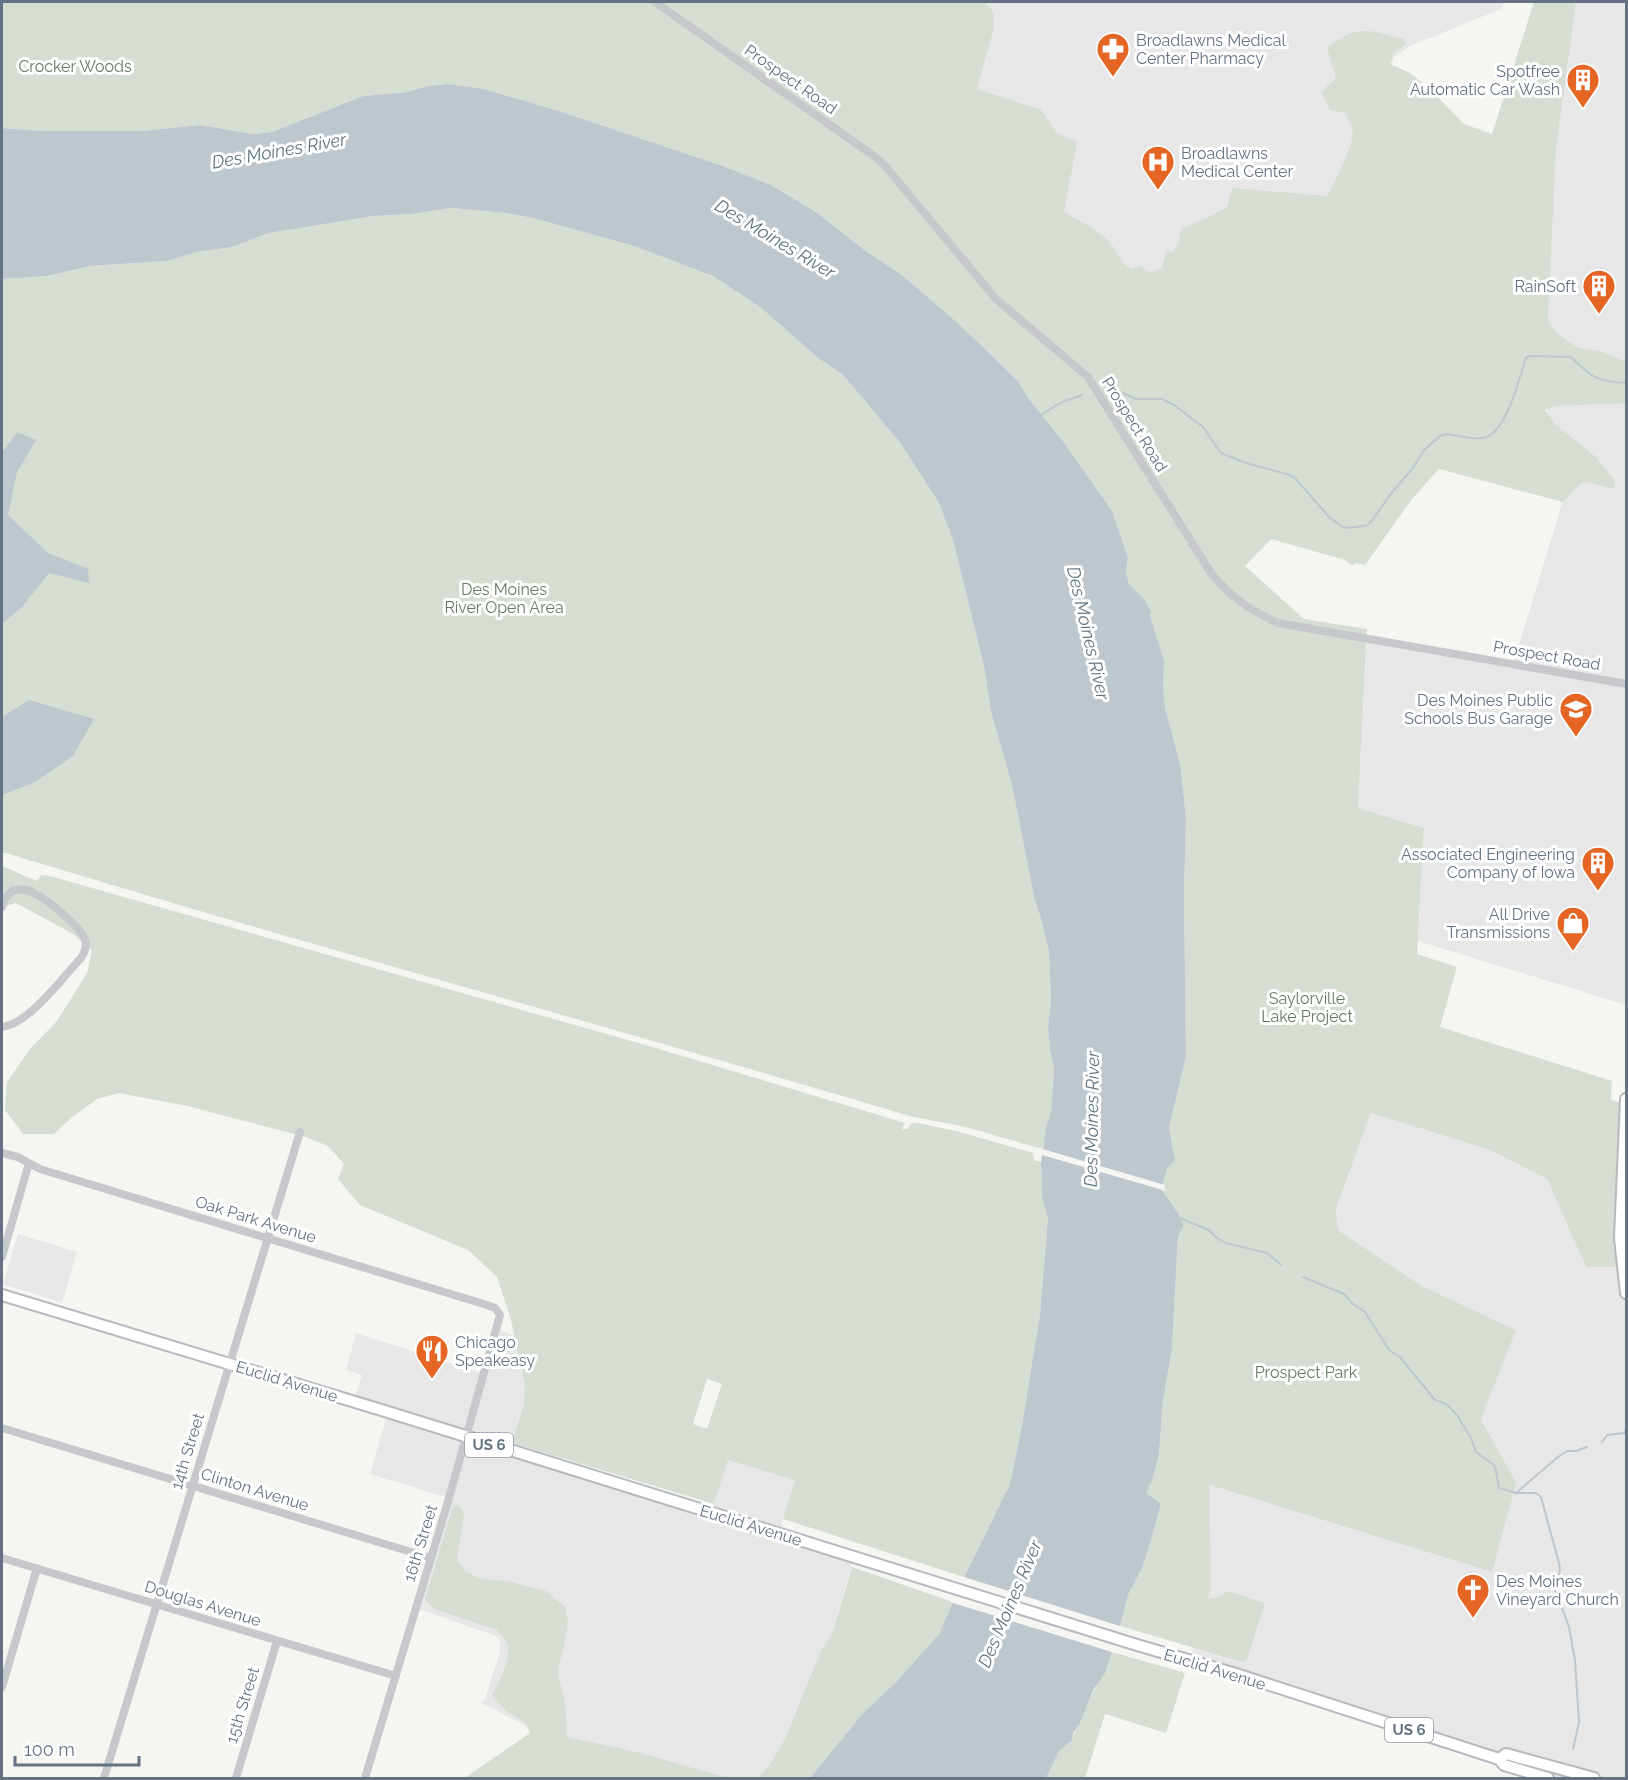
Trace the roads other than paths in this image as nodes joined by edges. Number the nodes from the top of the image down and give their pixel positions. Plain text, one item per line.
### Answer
1 (655, 2) edge
2 (1626, 684) edge
3 (2, 907) edge
4 (2, 1027) edge
5 (1626, 1099) edge
6 (300, 1132) dead end
7 (2, 1153) edge
8 (29, 1163) junction
9 (267, 1238) junction
10 (1623, 1238) edge
11 (2, 1257) edge
12 (1626, 1293) edge
13 (2, 1295) edge
14 (500, 1315) joint
15 (229, 1364) junction
16 (2, 1428) edge
17 (466, 1437) junction
18 (192, 1486) junction
19 (2, 1558) edge
20 (431, 1558) junction
21 (37, 1568) junction
22 (157, 1604) junction
23 (278, 1641) junction
24 (396, 1676) junction
25 (2, 1687) edge
26 (1499, 1759) junction
27 (104, 1779) edge
28 (236, 1779) edge
29 (365, 1779) edge
30 (1548, 1779) edge
31 (1594, 1779) edge

1 - 2 street, Prospect Road
3 - 4 street
5 - 10 main road
6 - 9 street, 14th Street
7 - 8 street, Oak Park Avenue
8 - 9 street, Oak Park Avenue
8 - 11 street
9 - 14 street, Oak Park Avenue
9 - 15 street, 14th Street
10 - 12 main road
13 - 15 main road, Euclid Avenue / US 6
14 - 17 street, 16th Street
15 - 17 main road, Euclid Avenue / US 6
15 - 18 street, 14th Street
16 - 18 street, Clinton Avenue
17 - 20 street, 16th Street
17 - 26 main road, Euclid Avenue / US 6
18 - 20 street, Clinton Avenue
18 - 22 street, 14th Street
19 - 21 street, Douglas Avenue
20 - 24 street, 16th Street
21 - 22 street, Douglas Avenue
21 - 25 street
22 - 23 street, Douglas Avenue
22 - 27 street, 14th Street
23 - 24 street, Douglas Avenue
23 - 28 street, 15th Street
24 - 29 street, 16th Street
26 - 30 main road, Euclid Avenue / US 6
26 - 31 main road, Euclid Avenue / US 6

